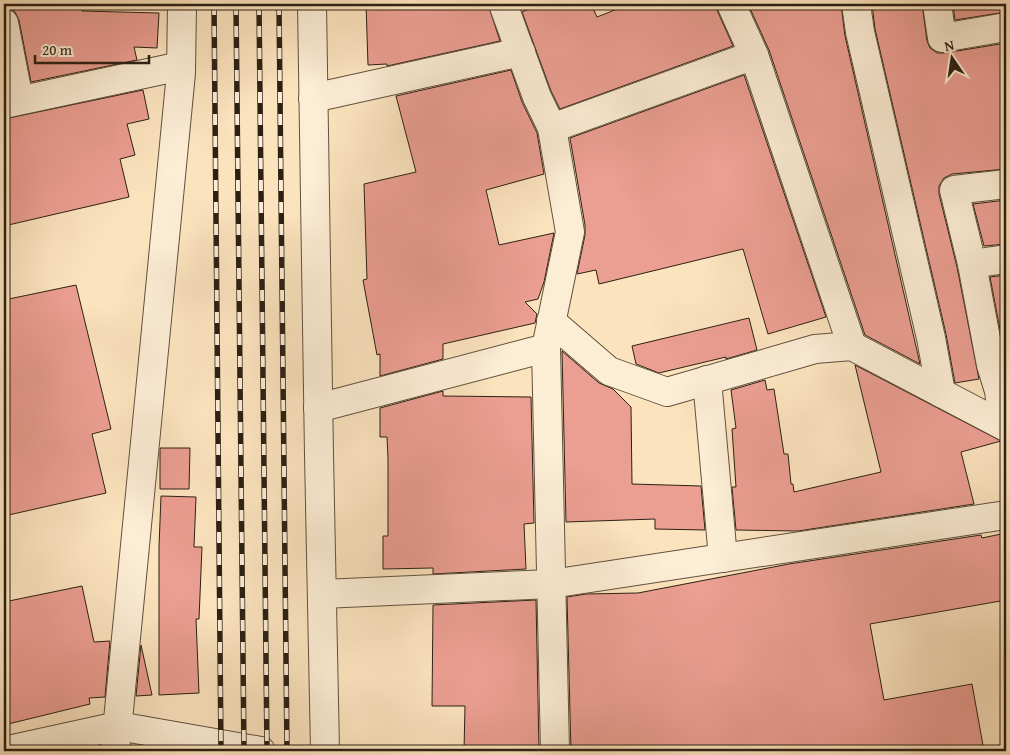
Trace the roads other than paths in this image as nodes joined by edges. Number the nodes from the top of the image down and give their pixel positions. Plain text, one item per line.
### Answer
1 (182, 4) edge
2 (312, 4) edge
3 (503, 4) edge
4 (731, 4) edge
5 (856, 4) edge
6 (937, 4) edge
7 (4, 23) edge
8 (1006, 27) edge
9 (521, 52) junction
10 (754, 55) junction
11 (181, 66) junction
12 (313, 98) junction
13 (12, 102) edge
14 (552, 128) junction
15 (1006, 184) edge
16 (1006, 259) edge
17 (972, 264) junction
18 (551, 321) junction
19 (852, 346) junction
20 (546, 348) junction
21 (707, 380) junction
22 (1003, 391) edge
23 (941, 393) junction
24 (318, 408) junction
25 (1005, 426) edge
26 (1006, 515) edge
27 (722, 558) junction
28 (551, 584) junction
29 (322, 594) junction
30 (117, 738) edge
31 (4, 751) edge
32 (261, 751) edge
33 (325, 751) edge
34 (555, 751) edge

1 - 11 street
2 - 12 street
3 - 9 street
4 - 10 street
5 - 23 street
6 - 8 street
7 - 13 street
9 - 12 street
9 - 14 street
10 - 14 street
10 - 19 street
11 - 13 street
11 - 30 street
12 - 24 street
14 - 18 street
15 - 17 street
16 - 17 street
17 - 22 street
18 - 20 street
18 - 21 street
19 - 21 street
19 - 23 street
20 - 24 street
20 - 28 street
21 - 27 street
22 - 25 street
23 - 25 street
24 - 29 street
26 - 27 street
27 - 28 street
28 - 29 street
28 - 34 street
29 - 33 street
30 - 31 street
30 - 32 street

